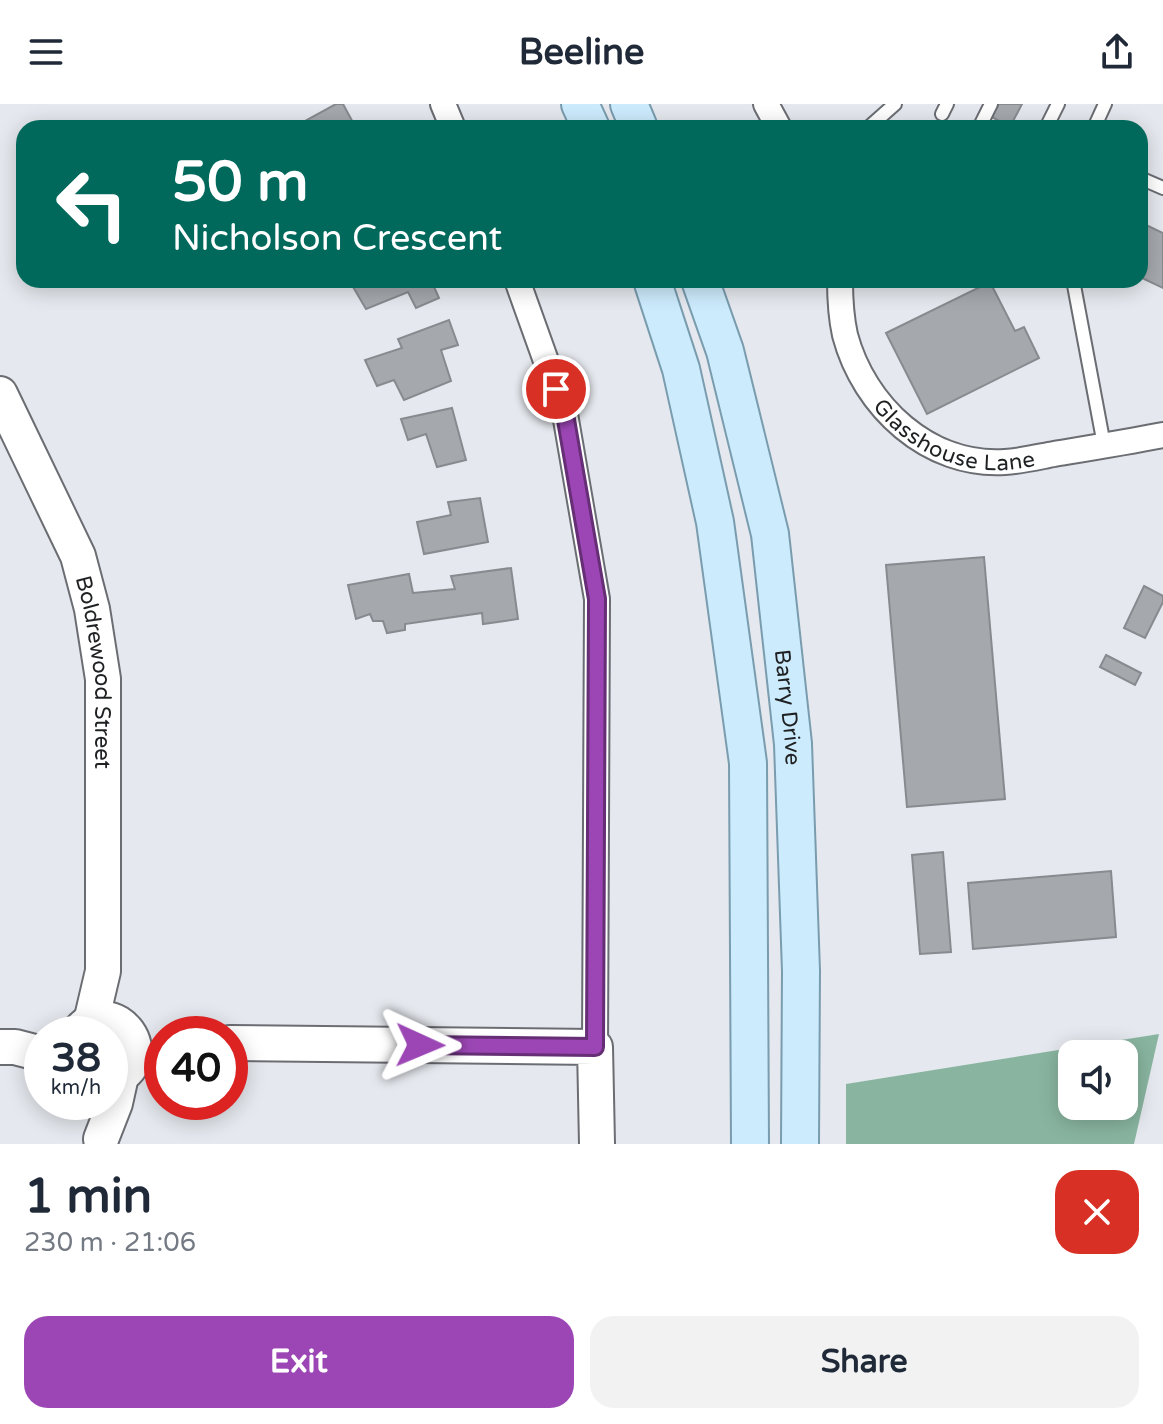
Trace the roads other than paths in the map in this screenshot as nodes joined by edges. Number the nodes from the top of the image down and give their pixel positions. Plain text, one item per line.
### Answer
1 (895, 104) edge
2 (877, 120) edge
3 (520, 288) edge
4 (655, 288) edge
5 (703, 288) edge
6 (840, 288) edge
7 (1075, 288) edge
8 (0, 394) edge
9 (1163, 435) edge
10 (1104, 445) junction
11 (96, 1016) edge
12 (248, 1043) edge
13 (128, 1046) edge
14 (595, 1047) junction
15 (128, 1061) edge
16 (97, 1120) edge
17 (109, 1120) edge
18 (101, 1142) edge
19 (597, 1144) edge
20 (750, 1144) edge
21 (800, 1144) edge

1 - 2 lane
3 - 14 street
4 - 20 main road, Barry Drive
5 - 21 main road, Barry Drive
6 - 10 street, Glasshouse Lane
7 - 10 lane
8 - 11 street, Boldrewood Street
9 - 10 street, Glasshouse Lane
12 - 14 street
13 - 15 street, Boldrewood Street
14 - 19 street
16 - 18 street
17 - 18 street, Boldrewood Street

